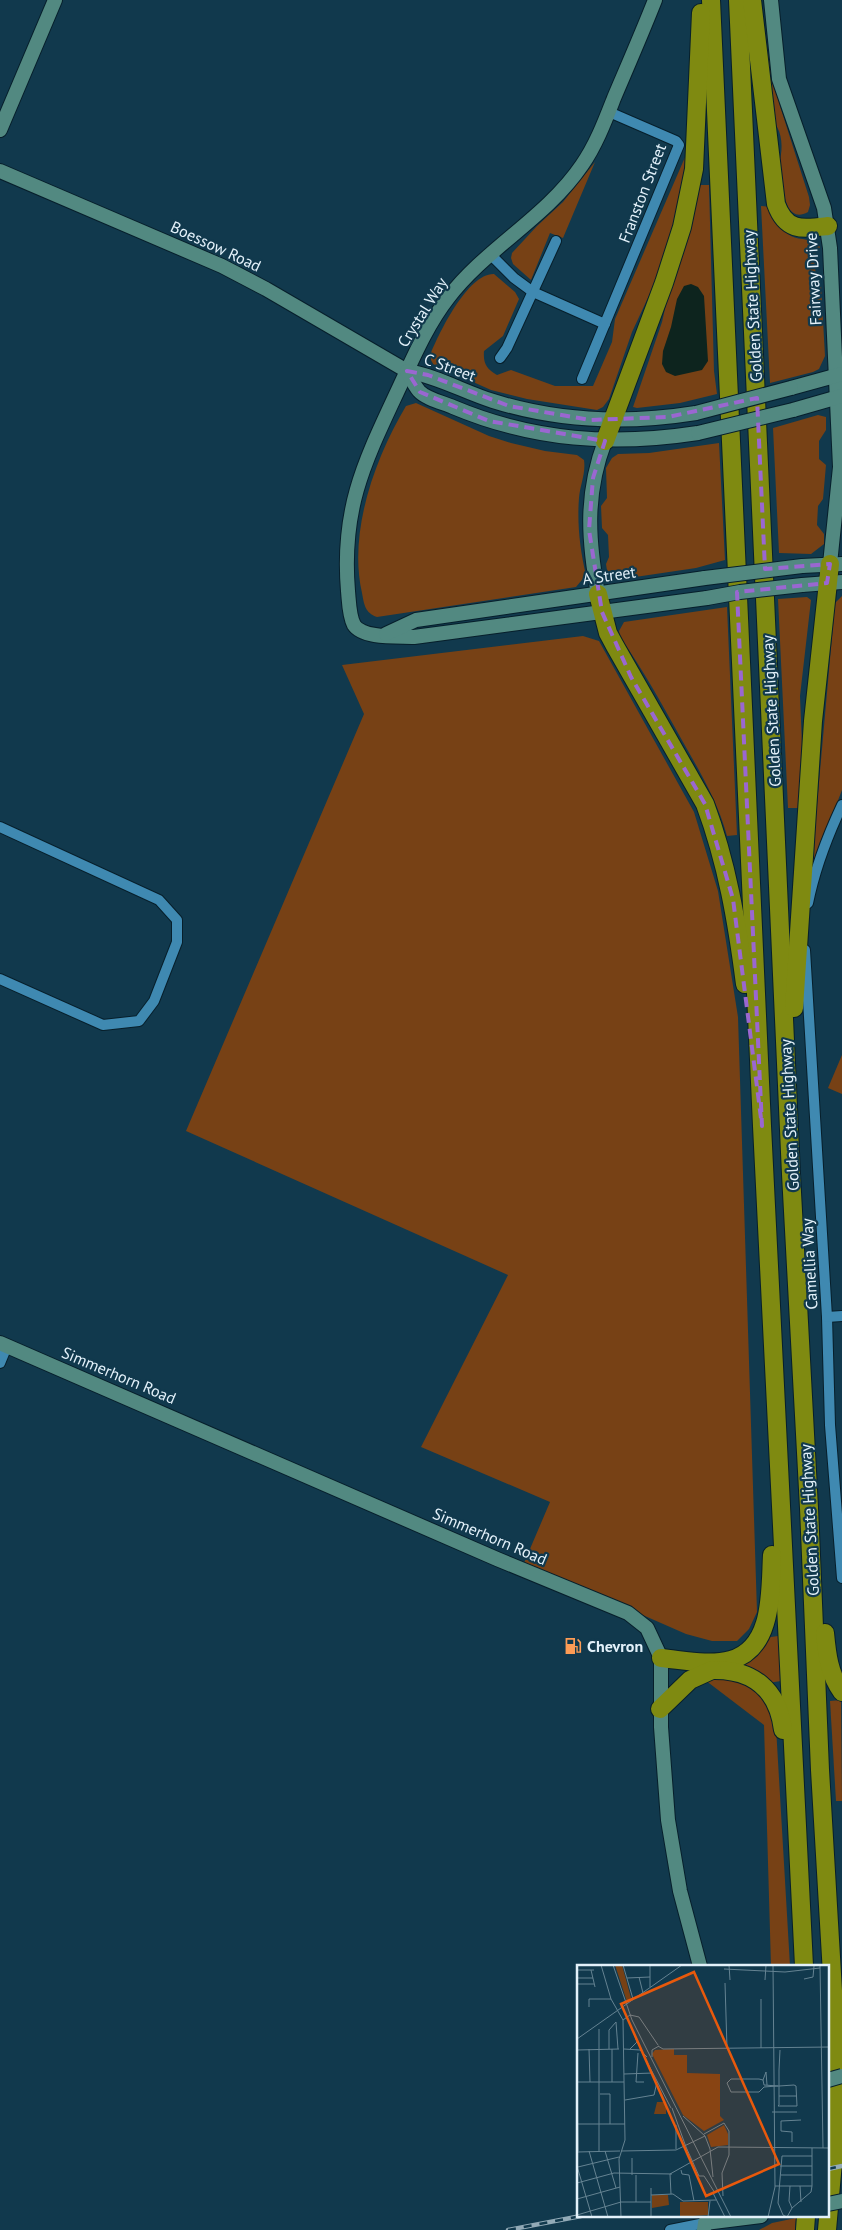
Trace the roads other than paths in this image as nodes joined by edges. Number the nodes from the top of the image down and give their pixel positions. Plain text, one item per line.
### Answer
1 (56, 0) edge
2 (656, 0) edge
3 (702, 0) edge
4 (711, 0) edge
5 (738, 0) edge
6 (752, 0) edge
7 (771, 0) edge
8 (609, 112) junction
9 (0, 130) edge
10 (0, 171) edge
11 (828, 226) junction
12 (556, 241) dead end
13 (491, 255) junction
14 (533, 292) junction
15 (605, 324) junction
16 (500, 358) dead end
17 (407, 371) junction
18 (839, 375) edge
19 (582, 379) dead end
20 (840, 396) edge
21 (612, 421) junction
22 (605, 441) junction
23 (836, 564) edge
24 (835, 583) edge
25 (598, 594) junction
26 (602, 612) junction
27 (383, 635) junction
28 (842, 805) edge
29 (0, 827) edge
30 (0, 979) edge
31 (788, 1098) junction
32 (762, 1126) junction
33 (842, 1316) edge
34 (827, 1317) junction
35 (3, 1345) edge
36 (0, 1362) edge
37 (830, 1425) junction
38 (842, 1426) edge
39 (778, 1460) junction
40 (809, 1508) junction
41 (842, 1578) edge
42 (661, 1664) junction
43 (712, 1670) junction
44 (842, 1692) edge
45 (660, 1709) junction
46 (794, 1808) junction
47 (842, 1956) edge
48 (700, 1965) edge
49 (804, 1965) edge
50 (836, 2042) junction
51 (830, 2204) edge
52 (751, 2218) edge
53 (705, 2227) edge
54 (670, 2230) edge

1 - 9 street
2 - 8 street, Crystal Way
3 - 21 highway
4 - 32 highway, Golden State Highway
5 - 31 highway, Golden State Highway
6 - 11 highway
7 - 11 street, Fairway Drive
8 - 13 street, Crystal Way
8 - 15 street, Franston Street
10 - 17 street, Boessow Road
11 - 18 street, Fairway Drive
12 - 14 street
13 - 14 street
13 - 17 street, Crystal Way
14 - 15 street
14 - 16 street
15 - 19 street, Franston Street
17 - 21 street, C Street
17 - 22 street, C Street
17 - 27 street, Crystal Way
18 - 20 street, Fairway Drive
18 - 21 street, C Street, bridge
20 - 22 street, C Street, bridge
20 - 23 street, Fairway Drive
21 - 22 highway
22 - 25 street
23 - 24 highway
23 - 25 street, A Street, bridge
24 - 26 street, bridge
24 - 31 highway
25 - 26 highway
25 - 27 street, A Street
26 - 27 street
26 - 32 highway
28 - 34 street, Camellia Way
29 - 30 street
31 - 40 highway, Golden State Highway
32 - 39 highway, Golden State Highway
33 - 34 street
34 - 37 street, Camellia Way
35 - 36 street
35 - 42 street, Simmerhorn Road
37 - 38 street
37 - 41 street, Camellia Way
39 - 42 highway
39 - 46 highway, Golden State Highway
40 - 44 highway
40 - 50 highway, Golden State Highway
42 - 43 highway
42 - 45 street, Simmerhorn Road
43 - 45 highway
43 - 46 highway
45 - 48 street, Simmerhorn Road
46 - 49 highway, Golden State Highway
47 - 50 highway
50 - 51 highway, Golden State Highway
52 - 53 street
53 - 54 street

